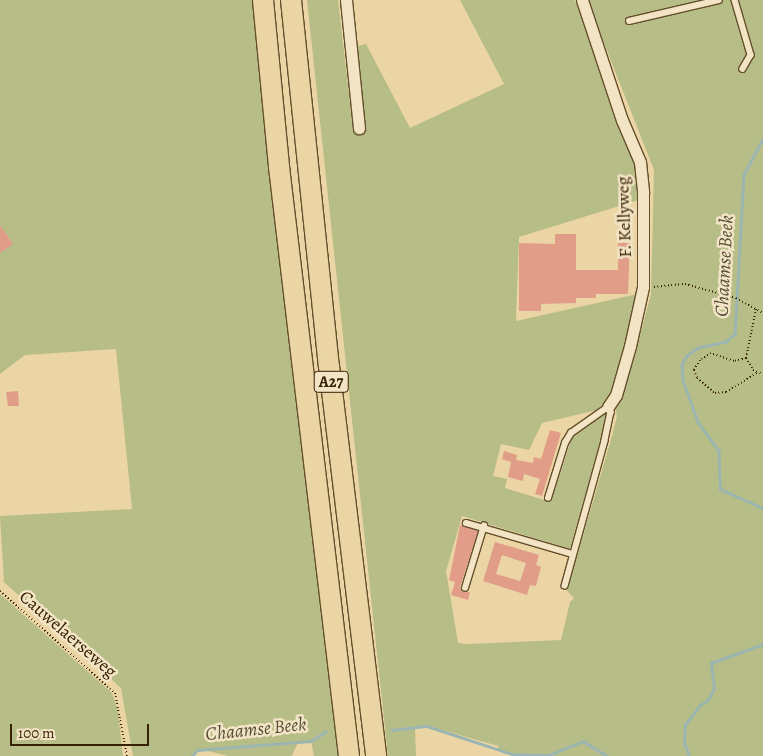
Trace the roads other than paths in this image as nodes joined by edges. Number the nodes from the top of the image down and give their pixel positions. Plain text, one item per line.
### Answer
1 (263, 0) edge
2 (291, 0) edge
3 (346, 0) edge
4 (582, 0) edge
5 (719, 0) edge
6 (735, 0) edge
7 (629, 21) dead end
8 (743, 69) dead end
9 (359, 128) dead end
10 (608, 407) junction
11 (548, 498) dead end
12 (466, 523) dead end
13 (484, 526) junction
14 (574, 554) junction
15 (564, 586) dead end
16 (466, 588) dead end
17 (349, 756) edge
18 (376, 756) edge

1 - 17 highway, A27
2 - 18 highway, A27
3 - 9 street
4 - 10 street, F. Kellyweg
5 - 7 lane
6 - 8 lane
10 - 11 lane
10 - 14 lane
12 - 13 lane
13 - 14 lane
13 - 16 lane
14 - 15 lane

